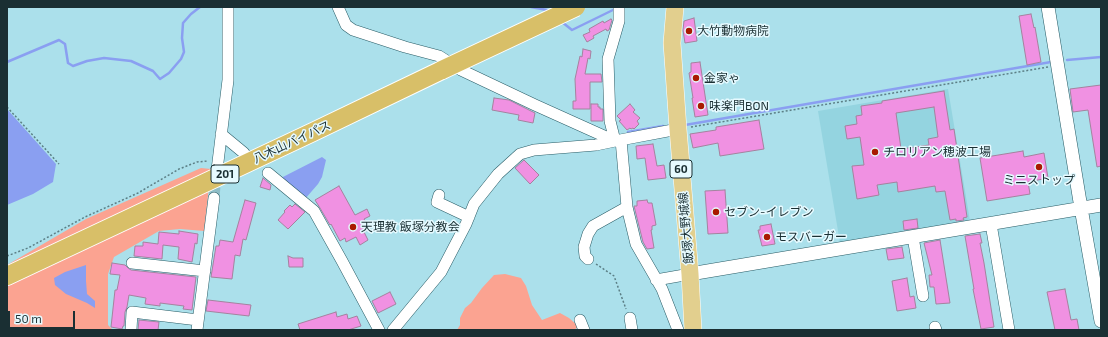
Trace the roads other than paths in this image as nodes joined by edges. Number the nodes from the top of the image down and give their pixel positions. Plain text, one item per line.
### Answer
1 (228, 7) edge
2 (338, 7) edge
3 (576, 7) edge
4 (676, 7) edge
5 (1048, 7) edge
6 (619, 9) edge
7 (678, 129) junction
8 (221, 134) junction
9 (618, 140) junction
10 (244, 153) dead end
11 (217, 166) tunnel mouth
12 (268, 173) dead end
13 (439, 195) dead end
14 (214, 198) tunnel mouth
15 (1101, 205) edge
16 (627, 207) junction
17 (1081, 208) junction
18 (469, 217) junction
19 (991, 224) junction
20 (913, 237) junction
21 (588, 259) road end
22 (132, 263) dead end
23 (205, 272) junction
24 (690, 274) junction
25 (7, 276) edge
26 (656, 280) junction
27 (923, 296) dead end
28 (630, 318) road end
29 (1101, 320) edge
30 (198, 325) edge
31 (131, 330) edge
32 (379, 330) edge
33 (393, 330) edge
34 (632, 330) edge
35 (678, 330) edge
36 (693, 330) edge
37 (1009, 330) edge

1 - 8 street
2 - 9 street
3 - 25 highway, 八木山バイパス / 201, bridge
4 - 7 main road, 飯塚大野城線 / 60
5 - 17 street
6 - 9 street
7 - 9 street
7 - 24 main road, 飯塚大野城線 / 60
8 - 10 street
8 - 11 street
9 - 16 street
9 - 18 street
12 - 32 street
13 - 18 street
14 - 23 street
15 - 17 street
16 - 21 street
16 - 26 street
17 - 19 street
17 - 29 street
18 - 33 street
19 - 20 street
19 - 37 street
20 - 24 street
20 - 27 street
22 - 23 street
23 - 30 street
24 - 26 street
24 - 36 main road, 飯塚大野城線 / 60
26 - 35 street
28 - 34 street
30 - 31 street

